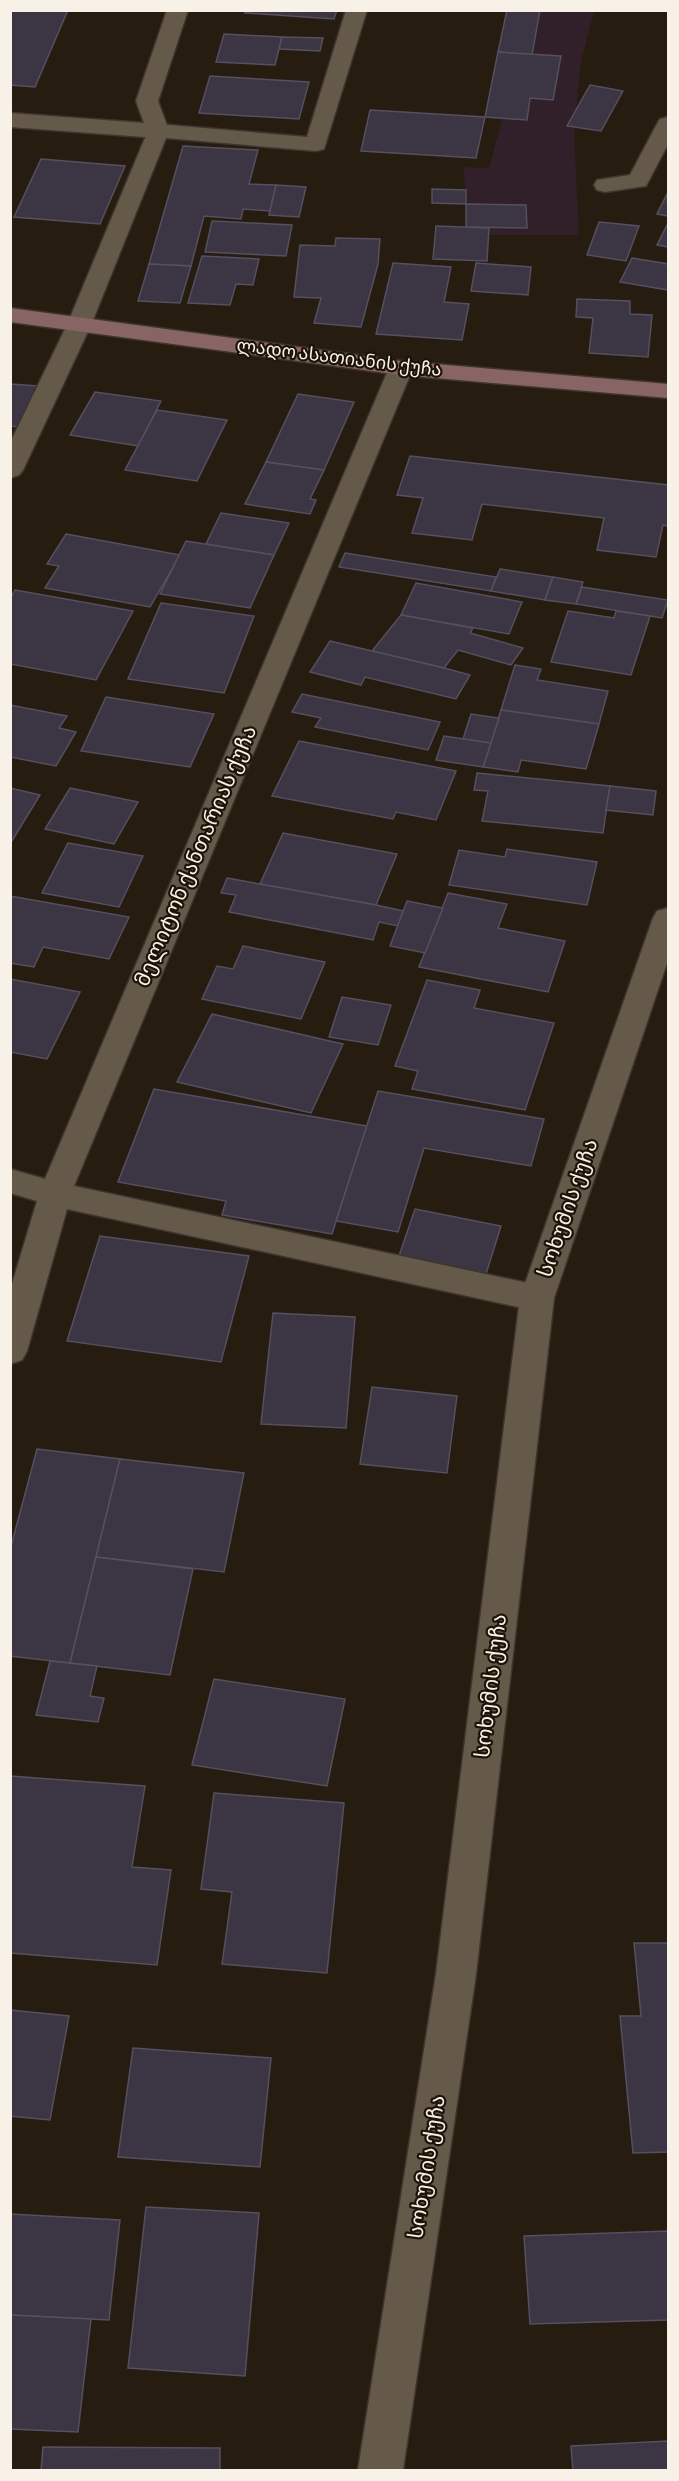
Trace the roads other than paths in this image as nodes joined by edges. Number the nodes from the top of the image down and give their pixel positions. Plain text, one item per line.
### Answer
1 (178, 10) edge
2 (357, 10) edge
3 (10, 120) edge
4 (669, 124) edge
5 (158, 131) junction
6 (605, 185) dead end
7 (10, 315) edge
8 (79, 325) junction
9 (402, 368) junction
10 (669, 391) edge
11 (10, 470) edge
12 (669, 918) edge
13 (10, 1181) edge
14 (55, 1194) junction
15 (537, 1298) junction
16 (10, 1351) edge
17 (380, 2470) edge

1 - 5 street
2 - 5 street
3 - 5 street
4 - 6 street
5 - 8 street
7 - 8 main road, ლადო ასათიანის ქუჩა
8 - 9 main road, ლადო ასათიანის ქუჩა
8 - 11 street
9 - 10 main road, ლადო ასათიანის ქუჩა
9 - 14 street, მელიტონ ქანთარიას ქუჩა
12 - 15 street, სოხუმის ქუჩა
13 - 14 street
14 - 15 street
14 - 16 street, მელიტონ ქანთარიას ქუჩა
15 - 17 street, სოხუმის ქუჩა

